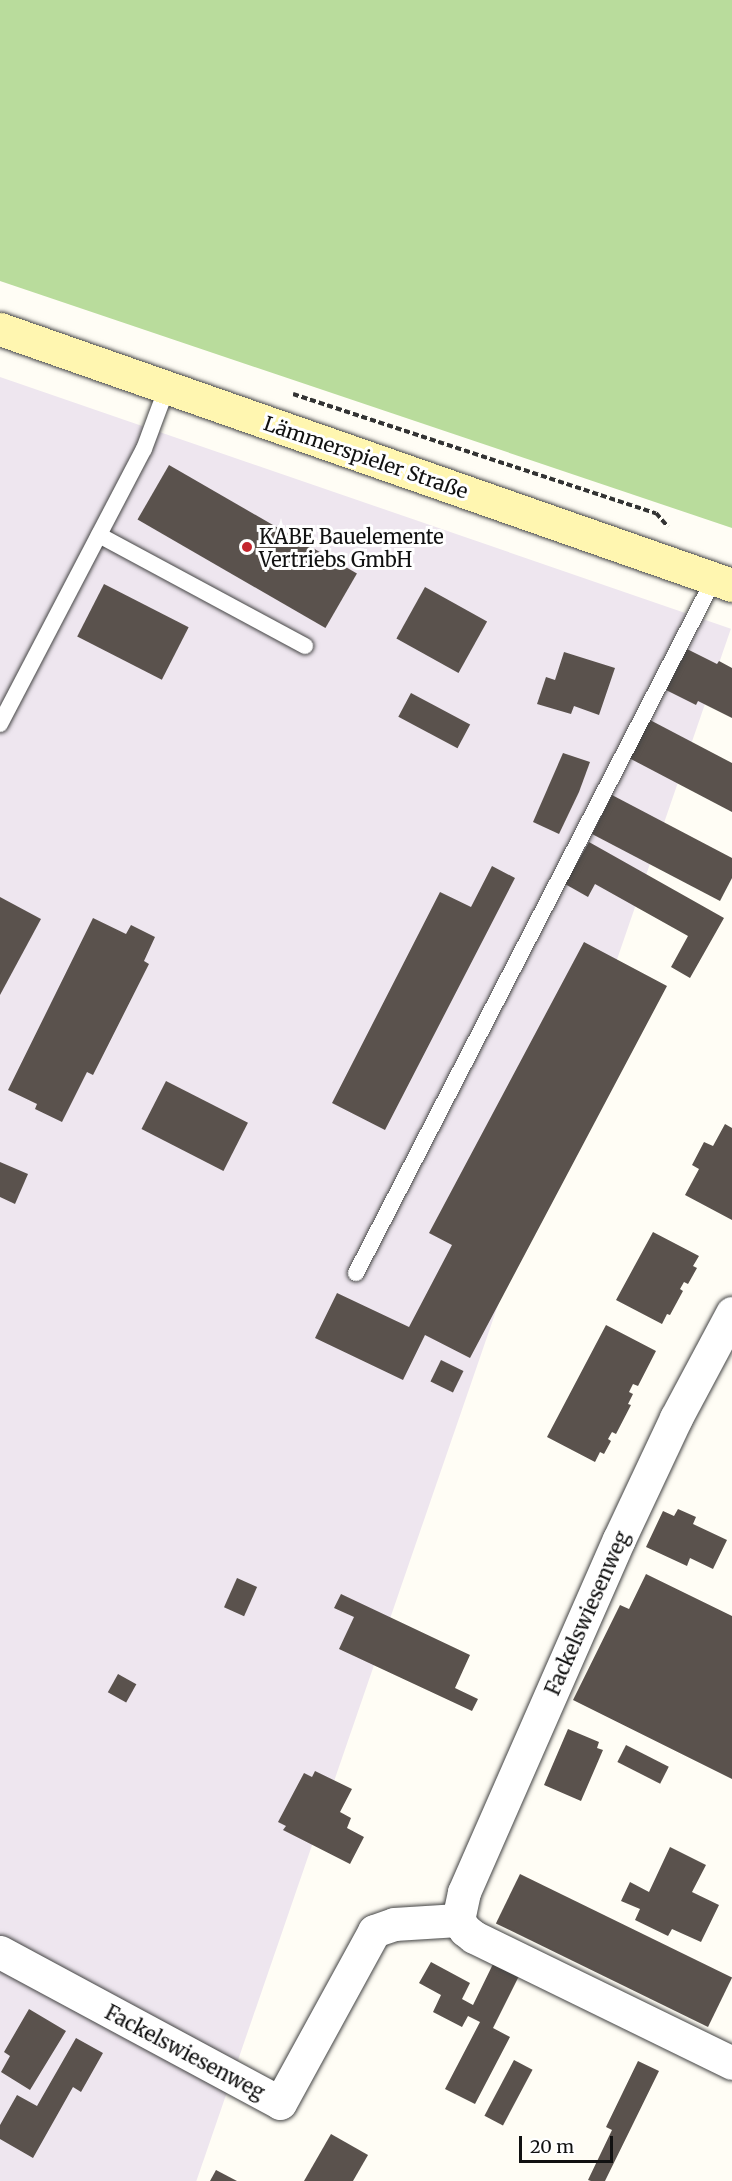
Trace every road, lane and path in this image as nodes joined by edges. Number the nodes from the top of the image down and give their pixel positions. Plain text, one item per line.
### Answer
1 (0, 329) edge
2 (167, 387) junction
3 (99, 535) junction
4 (723, 582) edge
5 (305, 646) dead end
6 (0, 724) edge
7 (356, 1273) dead end
8 (732, 1313) edge
9 (458, 1920) junction
10 (0, 1952) edge
11 (732, 2063) edge

1 - 2 main road, Lämmerspieler Straße
2 - 3 lane
2 - 4 main road, Lämmerspieler Straße
3 - 5 lane
3 - 6 lane
4 - 7 lane
8 - 9 street, Fackelswiesenweg
9 - 10 street, Fackelswiesenweg
9 - 11 street

